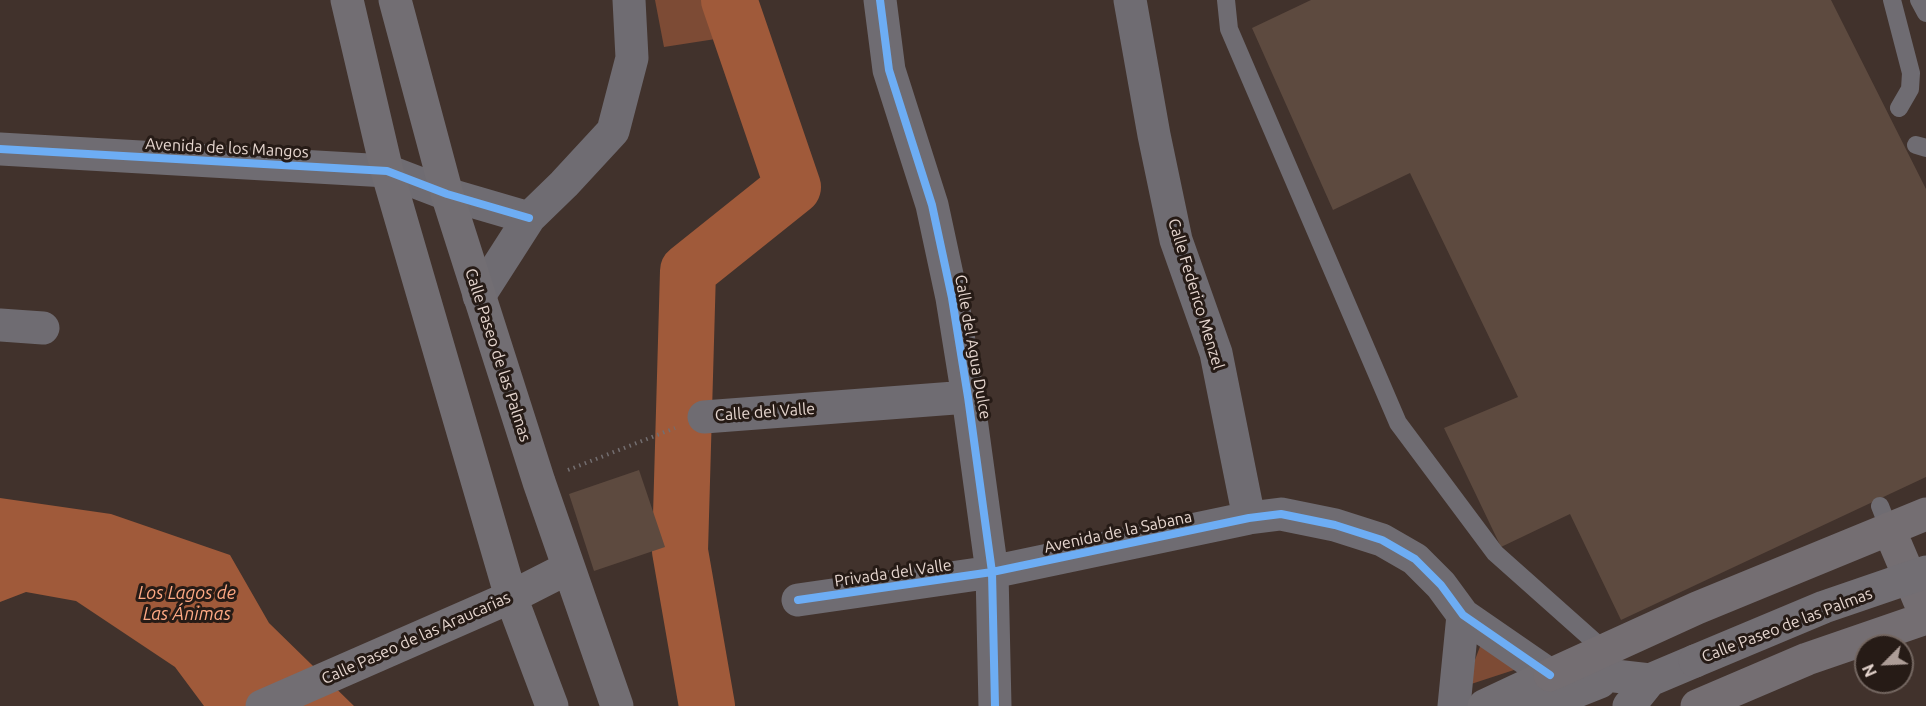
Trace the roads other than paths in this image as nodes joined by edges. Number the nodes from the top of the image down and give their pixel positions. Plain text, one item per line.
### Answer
1 (347, 0) edge
2 (395, 0) edge
3 (629, 0) edge
4 (880, 0) edge
5 (1130, 0) edge
6 (1226, 0) edge
7 (1892, 0) edge
8 (1919, 0) edge
9 (1926, 13) edge
10 (1899, 108) dead end
11 (0, 148) edge
12 (387, 171) junction
13 (447, 194) junction
14 (529, 218) junction
15 (479, 296) junction
16 (0, 325) edge
17 (43, 328) dead end
18 (968, 397) junction
19 (704, 417) road end
20 (1926, 514) edge
21 (1249, 518) junction
22 (1885, 518) junction
23 (568, 568) junction
24 (993, 572) junction
25 (1926, 572) edge
26 (511, 597) junction
27 (798, 600) dead end
28 (1462, 615) junction
29 (1926, 617) edge
30 (1610, 663) junction
31 (1550, 675) junction
32 (1650, 680) junction
33 (262, 706) edge
34 (552, 706) edge
35 (617, 706) edge
36 (995, 706) edge
37 (1454, 706) edge
38 (1484, 706) edge
39 (1539, 706) edge
40 (1629, 706) edge
41 (1697, 706) edge

1 - 12 main road
2 - 13 main road, Calle Paseo de las Palmas
3 - 14 street
4 - 18 street, Calle del Agua Dulce
5 - 21 street, Calle Federico Menzel
6 - 30 lane
7 - 10 lane
8 - 9 lane
11 - 12 street, Avenida de los Mangos
12 - 13 street, Avenida de los Mangos
12 - 26 main road
13 - 14 street, Avenida de los Mangos
13 - 15 main road, Calle Paseo de las Palmas
14 - 15 street
15 - 23 main road, Calle Paseo de las Palmas
16 - 17 street
18 - 19 street, Calle del Valle
18 - 24 street, Calle del Agua Dulce
20 - 22 highway
21 - 24 street, Avenida de la Sabana
21 - 28 street, Avenida de la Sabana
22 - 29 highway
22 - 30 highway
23 - 26 main road, Calle Paseo de las Araucarias
23 - 35 main road, Calle Paseo de las Palmas
24 - 27 street, Privada del Valle
24 - 36 street, Calle del Agua Dulce
25 - 32 main road, Calle Paseo de las Palmas, bridge
26 - 33 main road, Calle Paseo de las Araucarias
26 - 34 main road
28 - 31 street
28 - 37 street
29 - 41 highway
30 - 31 highway
30 - 32 main road, Calle Paseo de las Palmas
30 - 39 main road
31 - 38 main road
32 - 40 main road, Calle Paseo de las Palmas

